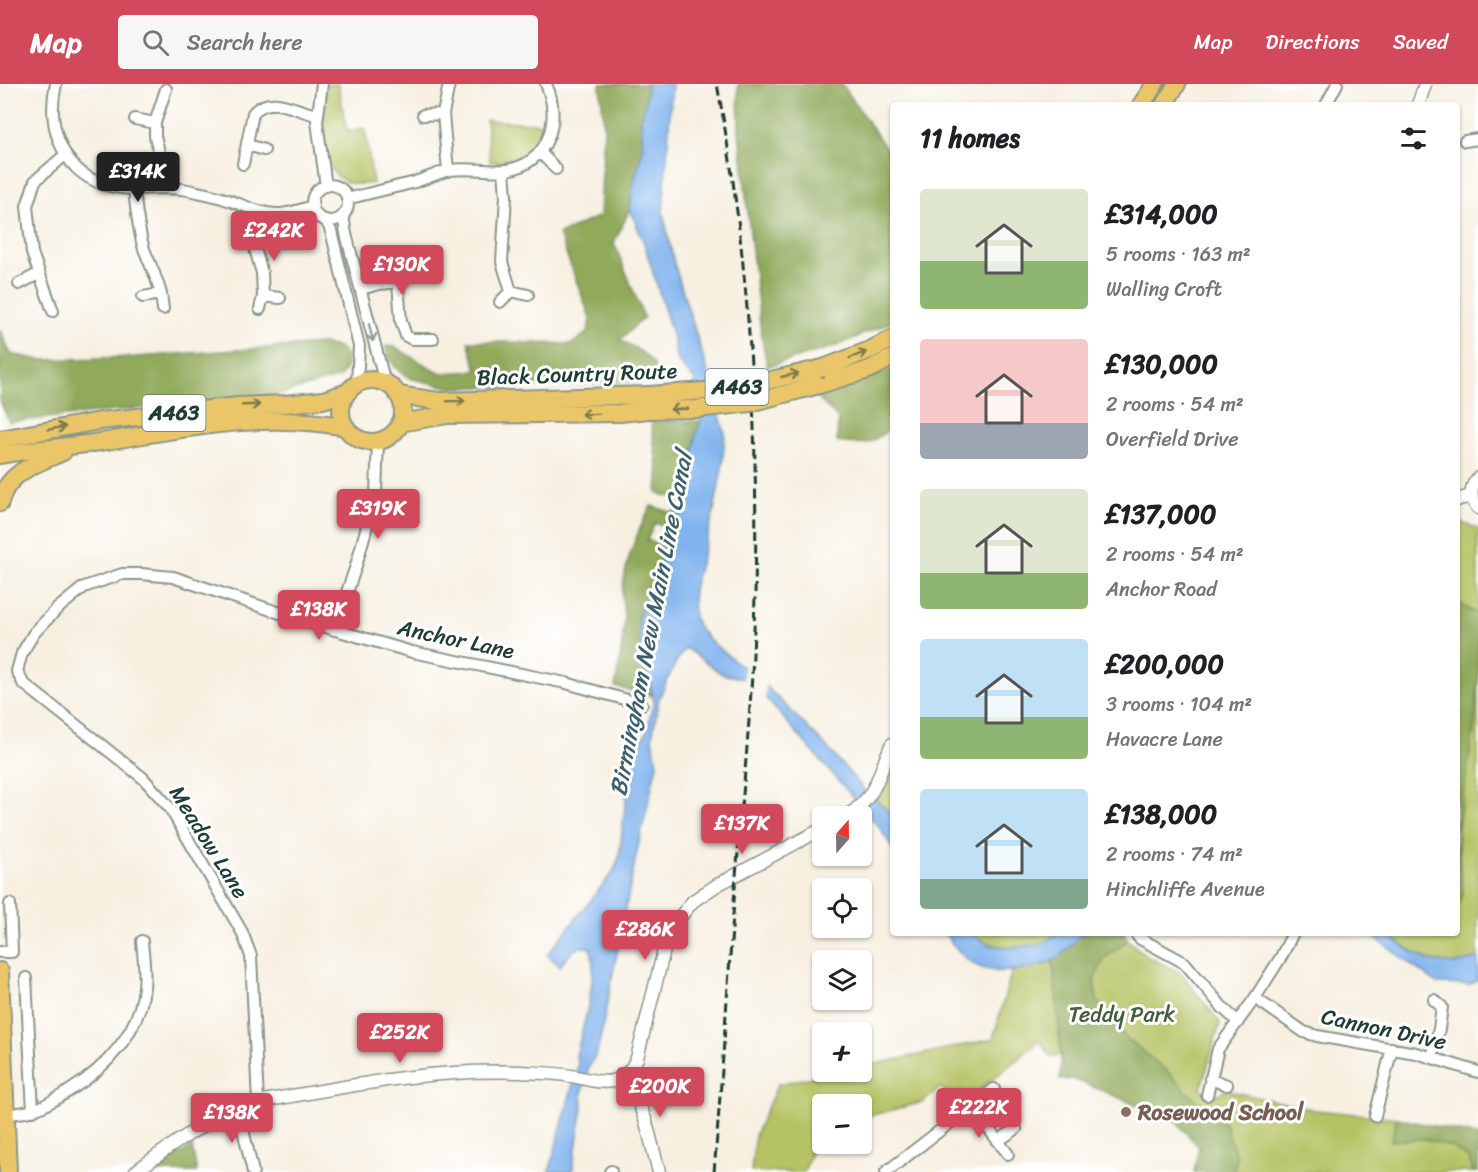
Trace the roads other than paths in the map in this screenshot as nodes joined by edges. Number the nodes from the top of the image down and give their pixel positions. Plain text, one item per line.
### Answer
1 (56, 84) edge
2 (322, 84) edge
3 (449, 84) edge
4 (546, 84) edge
5 (1155, 84) edge
6 (1177, 84) edge
7 (1337, 84) edge
8 (1425, 84) edge
9 (165, 89) dead end
10 (1143, 102) edge
11 (1166, 102) edge
12 (1328, 102) edge
13 (1419, 102) edge
14 (443, 114) junction
15 (317, 115) junction
16 (423, 115) dead end
17 (135, 119) dead end
18 (155, 123) junction
19 (1478, 139) edge
20 (1465, 141) dead end
21 (248, 145) junction
22 (264, 150) dead end
23 (540, 152) junction
24 (65, 155) junction
25 (243, 164) dead end
26 (556, 169) dead end
27 (504, 170) junction
28 (448, 171) junction
29 (326, 186) junction
30 (168, 188) junction
31 (134, 189) junction
32 (347, 199) junction
33 (313, 206) junction
34 (253, 210) junction
35 (343, 215) junction
36 (326, 220) junction
37 (435, 266) dead end
38 (38, 274) junction
39 (398, 283) junction
40 (19, 284) dead end
41 (361, 289) junction
42 (511, 291) junction
43 (161, 294) junction
44 (528, 295) dead end
45 (263, 296) junction
46 (143, 297) dead end
47 (280, 298) dead end
48 (500, 302) dead end
49 (163, 309) dead end
50 (260, 309) dead end
51 (53, 311) dead end
52 (433, 339) dead end
53 (890, 340) edge
54 (890, 359) edge
55 (385, 383) junction
56 (353, 388) junction
57 (398, 395) junction
58 (649, 403) junction
59 (400, 423) junction
60 (346, 427) junction
61 (0, 439) edge
62 (378, 441) junction
63 (77, 445) junction
64 (0, 455) edge
65 (1478, 478) edge
66 (1471, 496) junction
67 (1460, 499) edge
68 (0, 503) edge
69 (1478, 508) edge
70 (334, 630) junction
71 (18, 663) joint
72 (642, 704) dead end
73 (890, 749) edge
74 (858, 806) edge
75 (812, 834) edge
76 (10, 904) dead end
77 (1137, 936) edge
78 (1292, 936) edge
79 (142, 941) dead end
80 (0, 952) edge
81 (0, 971) edge
82 (26, 978) dead end
83 (1255, 998) junction
84 (1442, 1002) dead end
85 (1238, 1022) junction
86 (1392, 1048) junction
87 (1432, 1057) junction
88 (1478, 1072) edge
89 (628, 1073) junction
90 (1210, 1079) junction
91 (1227, 1084) dead end
92 (994, 1089) dead end
93 (1207, 1095) dead end
94 (258, 1101) junction
95 (1379, 1103) junction
96 (971, 1106) junction
97 (1391, 1106) dead end
98 (236, 1108) junction
99 (33, 1112) junction
100 (6, 1114) junction
101 (1376, 1116) dead end
102 (1016, 1129) dead end
103 (998, 1141) junction
104 (1008, 1154) dead end
105 (8, 1172) edge
106 (135, 1172) edge
107 (254, 1172) edge
108 (659, 1172) edge
109 (886, 1172) edge

1 - 24 street
2 - 15 street
3 - 14 street
4 - 23 street
5 - 10 highway
6 - 11 highway
7 - 12 street
8 - 13 street
9 - 18 street
14 - 16 street
14 - 28 street
15 - 21 street
15 - 29 street
17 - 18 street
18 - 30 street
19 - 20 street
21 - 22 street
21 - 25 street
23 - 26 street
23 - 27 street
24 - 31 street
24 - 38 street
27 - 28 street
27 - 42 street
28 - 32 street
29 - 32 street
29 - 33 street
30 - 31 street
30 - 34 street
31 - 43 street
32 - 35 street
33 - 34 street
33 - 36 street
34 - 45 street
35 - 36 street
35 - 41 street
36 - 56 street
37 - 39 street
38 - 40 street
38 - 51 street
39 - 41 street
39 - 52 street
41 -> 55 street
42 - 44 street
42 - 48 street
43 - 46 street
43 - 49 street
45 - 47 street
45 - 50 street
58 -> 53 highway, Black Country Route / A463, bridge
54 -> 58 highway, Black Country Route / A463, bridge
55 - 56 highway
55 - 57 highway
56 - 60 highway
61 -> 56 highway, A463
57 -> 58 highway, Black Country Route / A463
57 - 59 highway
58 -> 59 highway, Black Country Route / A463
59 - 62 highway, Black Country Route
60 - 62 highway
60 - 63 highway, A463
62 - 70 street
63 - 64 highway, A463
63 - 68 highway, A463
65 - 66 street
66 - 67 street
66 - 69 street
70 - 71 street, Anchor Lane
70 - 72 street, Anchor Lane
71 - 94 street, Meadow Lane
73 - 74 street
75 - 89 street
76 - 80 street
77 - 85 street
78 - 83 street
79 - 99 street
81 - 100 highway
82 - 99 street
83 - 85 street
83 - 86 street, Cannon Drive
84 - 87 street
85 - 90 street
86 - 87 street, Cannon Drive
86 - 95 street
87 - 88 street, Cannon Drive
89 - 94 street
89 - 108 street
90 - 91 street
90 - 93 street
92 - 96 street
94 - 98 street
95 - 97 street
95 - 101 street
96 - 103 street
96 - 109 street
98 - 106 street
98 - 107 street
99 - 100 street
100 - 105 highway
102 - 103 street
103 - 104 street

